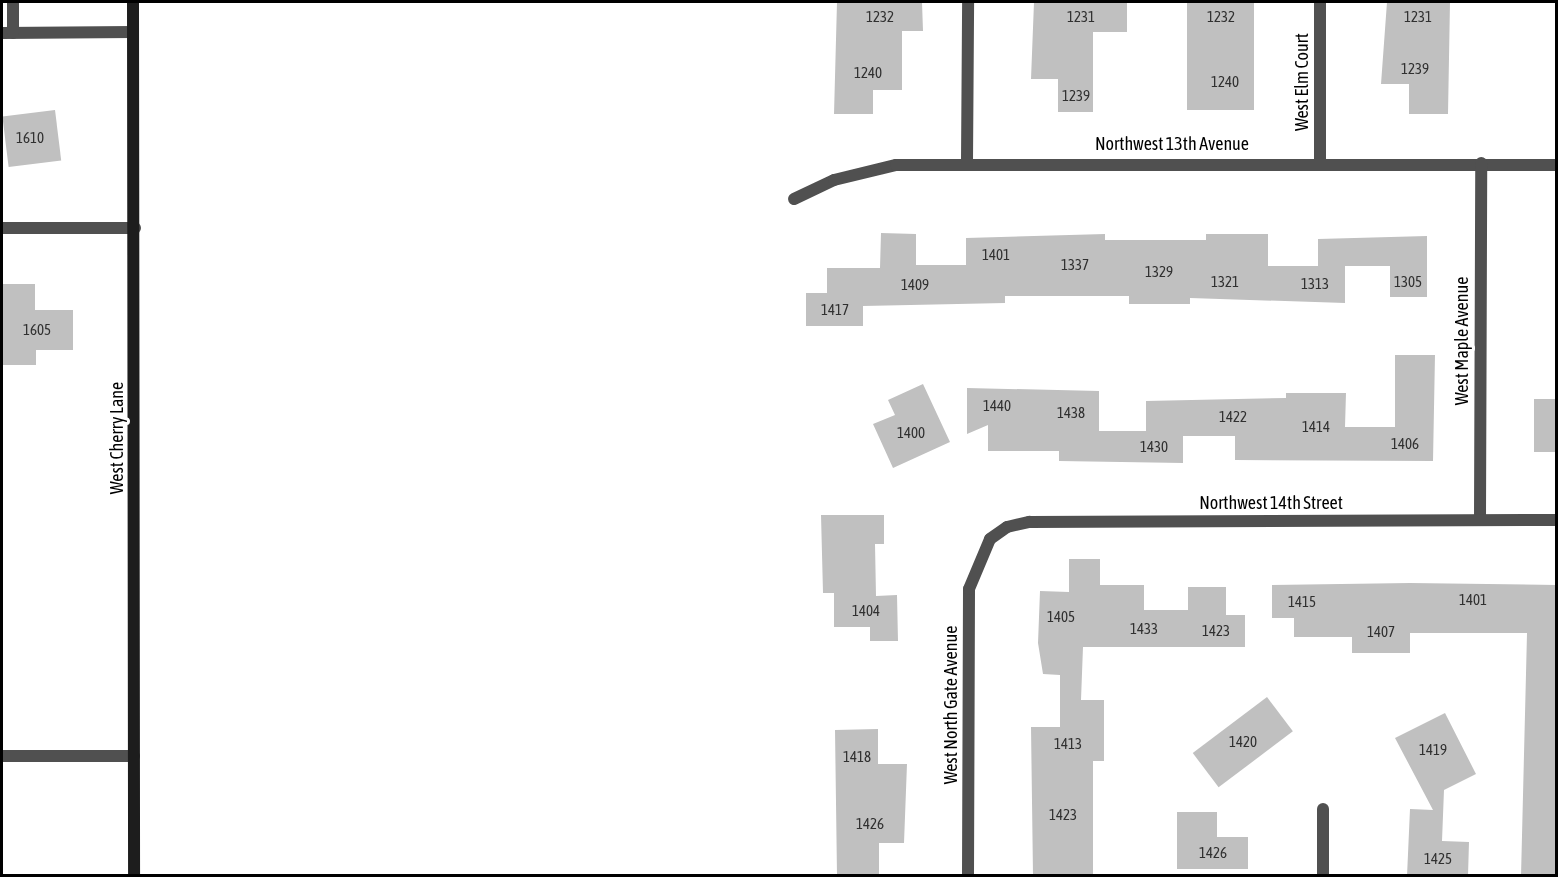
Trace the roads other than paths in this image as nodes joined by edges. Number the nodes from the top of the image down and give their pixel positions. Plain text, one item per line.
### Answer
1 (13, 2) edge
2 (133, 2) edge
3 (968, 2) edge
4 (1320, 2) edge
5 (133, 32) junction
6 (7, 33) edge
7 (967, 162) junction
8 (1320, 163) junction
9 (1481, 163) junction
10 (1557, 165) edge
11 (794, 199) dead end
12 (2, 228) edge
13 (135, 228) junction
14 (1480, 520) junction
15 (1557, 520) edge
16 (990, 539) joint
17 (2, 756) edge
18 (134, 756) junction
19 (1323, 809) dead end
20 (134, 876) edge
21 (968, 876) edge
22 (1323, 876) edge

1 - 6 street
2 - 5 main road, West Cherry Lane
3 - 7 street
4 - 8 street, West Elm Court
5 - 6 street
5 - 13 main road, West Cherry Lane
7 - 8 street, Northwest 13th Avenue
7 - 11 street, Northwest 13th Avenue
8 - 9 street, Northwest 13th Avenue
9 - 10 street, Northwest 13th Avenue
9 - 14 street, West Maple Avenue
12 - 13 street
13 - 18 main road, West Cherry Lane
14 - 15 street, Northwest 14th Street
14 - 16 street, Northwest 14th Street
16 - 21 street, West North Gate Avenue
17 - 18 street
18 - 20 main road, West Cherry Lane
19 - 22 street

